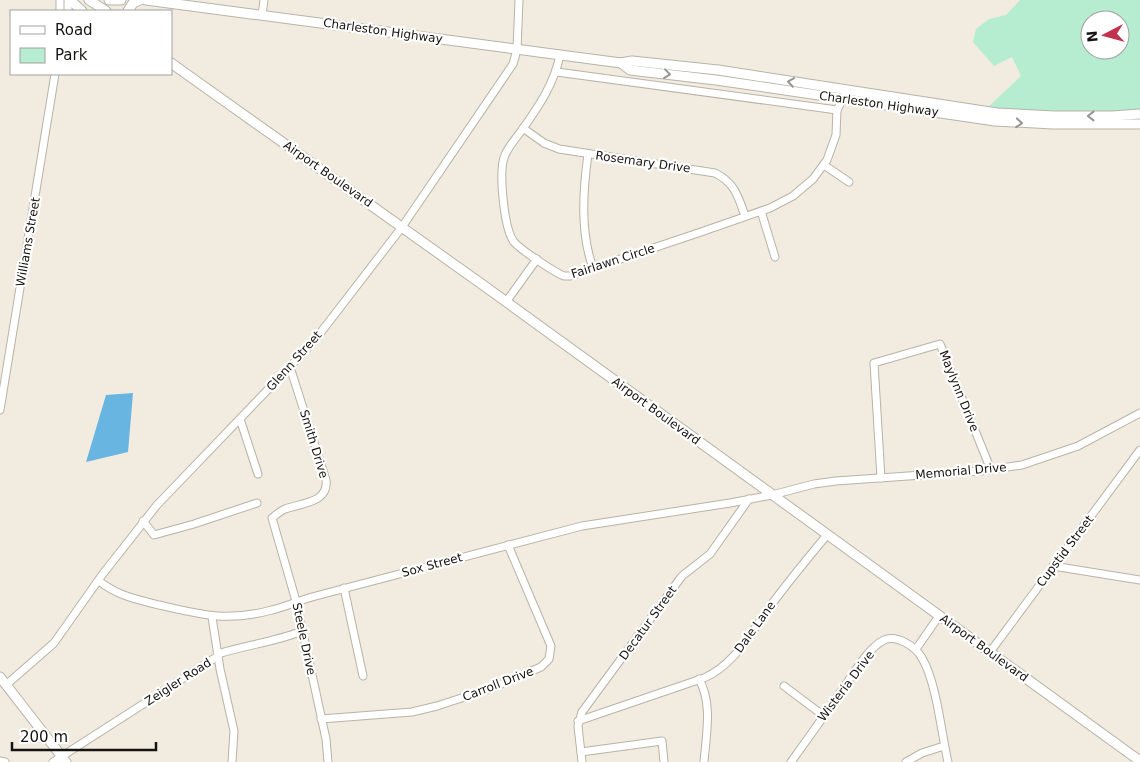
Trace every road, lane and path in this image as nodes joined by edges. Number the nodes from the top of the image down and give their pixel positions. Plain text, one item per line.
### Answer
1 (89, 0) edge
2 (109, 0) edge
3 (121, 0) edge
4 (140, 0) edge
5 (146, 0) edge
6 (264, 0) edge
7 (519, 0) edge
8 (65, 4) edge
9 (80, 10) edge
10 (104, 10) edge
11 (129, 10) edge
12 (262, 15) junction
13 (517, 50) junction
14 (560, 55) junction
15 (621, 63) junction
16 (172, 64) edge
17 (556, 72) junction
18 (56, 75) edge
19 (848, 90) junction
20 (842, 100) junction
21 (836, 110) junction
22 (1140, 114) edge
23 (1140, 124) edge
24 (523, 128) junction
25 (588, 154) junction
26 (824, 165) junction
27 (849, 182) dead end
28 (761, 211) junction
29 (745, 216) junction
30 (402, 227) junction
31 (775, 256) dead end
32 (537, 259) junction
33 (593, 268) junction
34 (506, 302) junction
35 (290, 368) junction
36 (0, 410) edge
37 (1140, 413) edge
38 (240, 419) junction
39 (1140, 450) edge
40 (991, 470) junction
41 (258, 474) dead end
42 (881, 478) junction
43 (772, 495) junction
44 (749, 499) junction
45 (258, 503) dead end
46 (272, 518) joint
47 (143, 521) junction
48 (827, 535) junction
49 (508, 545) junction
50 (1053, 566) junction
51 (1140, 580) edge
52 (99, 581) junction
53 (344, 588) junction
54 (296, 601) junction
55 (939, 616) junction
56 (212, 617) junction
57 (302, 631) junction
58 (916, 649) junction
59 (990, 652) junction
60 (218, 655) junction
61 (363, 676) dead end
62 (0, 677) edge
63 (699, 679) junction
64 (6, 685) junction
65 (784, 686) dead end
66 (824, 716) junction
67 (322, 719) junction
68 (578, 722) junction
69 (944, 746) junction
70 (581, 752) junction
71 (64, 760) edge
72 (0, 761) edge
73 (1140, 761) edge
74 (5, 762) edge
75 (53, 762) edge
76 (232, 762) edge
77 (328, 762) edge
78 (582, 762) edge
79 (664, 762) edge
80 (704, 762) edge
81 (791, 762) edge
82 (906, 762) edge
83 (948, 762) edge

1 - 10 main road
2 - 3 main road
4 - 11 main road
5 - 12 main road, Charleston Highway
6 - 12 street
7 - 13 street, Glenn Street
8 - 9 main road
12 - 13 main road, Charleston Highway
13 - 14 main road, Charleston Highway
13 - 30 street, Glenn Street
14 - 15 main road, Charleston Highway
14 - 17 street, Fairlawn Circle
19 -> 15 main road, Charleston Highway
15 -> 20 main road, Charleston Highway
16 - 30 main road, Airport Boulevard
17 - 21 street, Charleston Highway
17 - 24 street, Fairlawn Circle
18 - 36 street, Williams Street
19 - 20 street, Fairlawn Circle
22 -> 19 main road, Charleston Highway
20 - 21 street, Fairlawn Circle
20 -> 23 main road, Charleston Highway
21 - 26 street, Fairlawn Circle
24 - 25 street, Rosemary Drive
24 - 32 street, Fairlawn Circle
25 - 29 street, Rosemary Drive
25 - 33 street
26 - 27 street
26 - 28 street, Fairlawn Circle
28 - 29 street, Fairlawn Circle
28 - 31 street
29 - 33 street, Fairlawn Circle
30 - 34 main road, Airport Boulevard
30 - 35 street, Glenn Street
32 - 33 street, Fairlawn Circle
32 - 34 street
34 - 43 main road, Airport Boulevard
35 - 38 street, Glenn Street
35 - 46 street, Smith Drive
37 - 40 street, Memorial Drive
38 - 41 street
38 - 47 street, Glenn Street
39 - 50 street, Cupstid Street
40 - 42 street, Memorial Drive
40 - 42 street, Maylynn Drive
42 - 43 street, Memorial Drive
43 - 44 street, Sox Street
43 - 48 main road, Airport Boulevard
44 - 49 street, Sox Street
44 - 68 street, Decatur Street
45 - 47 street
46 - 54 street, Steele Drive
47 - 52 street, Glenn Street
48 - 55 main road, Airport Boulevard
48 - 63 street, Dale Lane
49 - 53 street, Sox Street
49 - 67 street, Carroll Drive
50 - 51 street
50 - 59 street, Cupstid Street
52 - 56 street, Sox Street
52 - 64 street, Glenn Street
53 - 54 street, Sox Street
53 - 61 street
54 - 56 street, Sox Street
54 - 57 street, Steele Drive
55 - 58 street
55 - 59 main road, Airport Boulevard
56 - 60 street
57 - 60 street, Zeigler Road
57 - 67 street, Steele Drive
58 - 66 street, Wisteria Drive
58 - 69 street
59 - 73 main road, Airport Boulevard
60 - 71 street, Zeigler Road
60 - 76 street
62 - 64 main road
63 - 68 street, Dale Lane
63 - 80 street
64 - 71 main road
65 - 66 street
66 - 81 street, Wisteria Drive
67 - 77 street, Steele Drive
68 - 70 street
69 - 82 street
69 - 83 street
70 - 78 street
70 - 79 street
71 - 75 street, Zeigler Road
72 - 74 street

